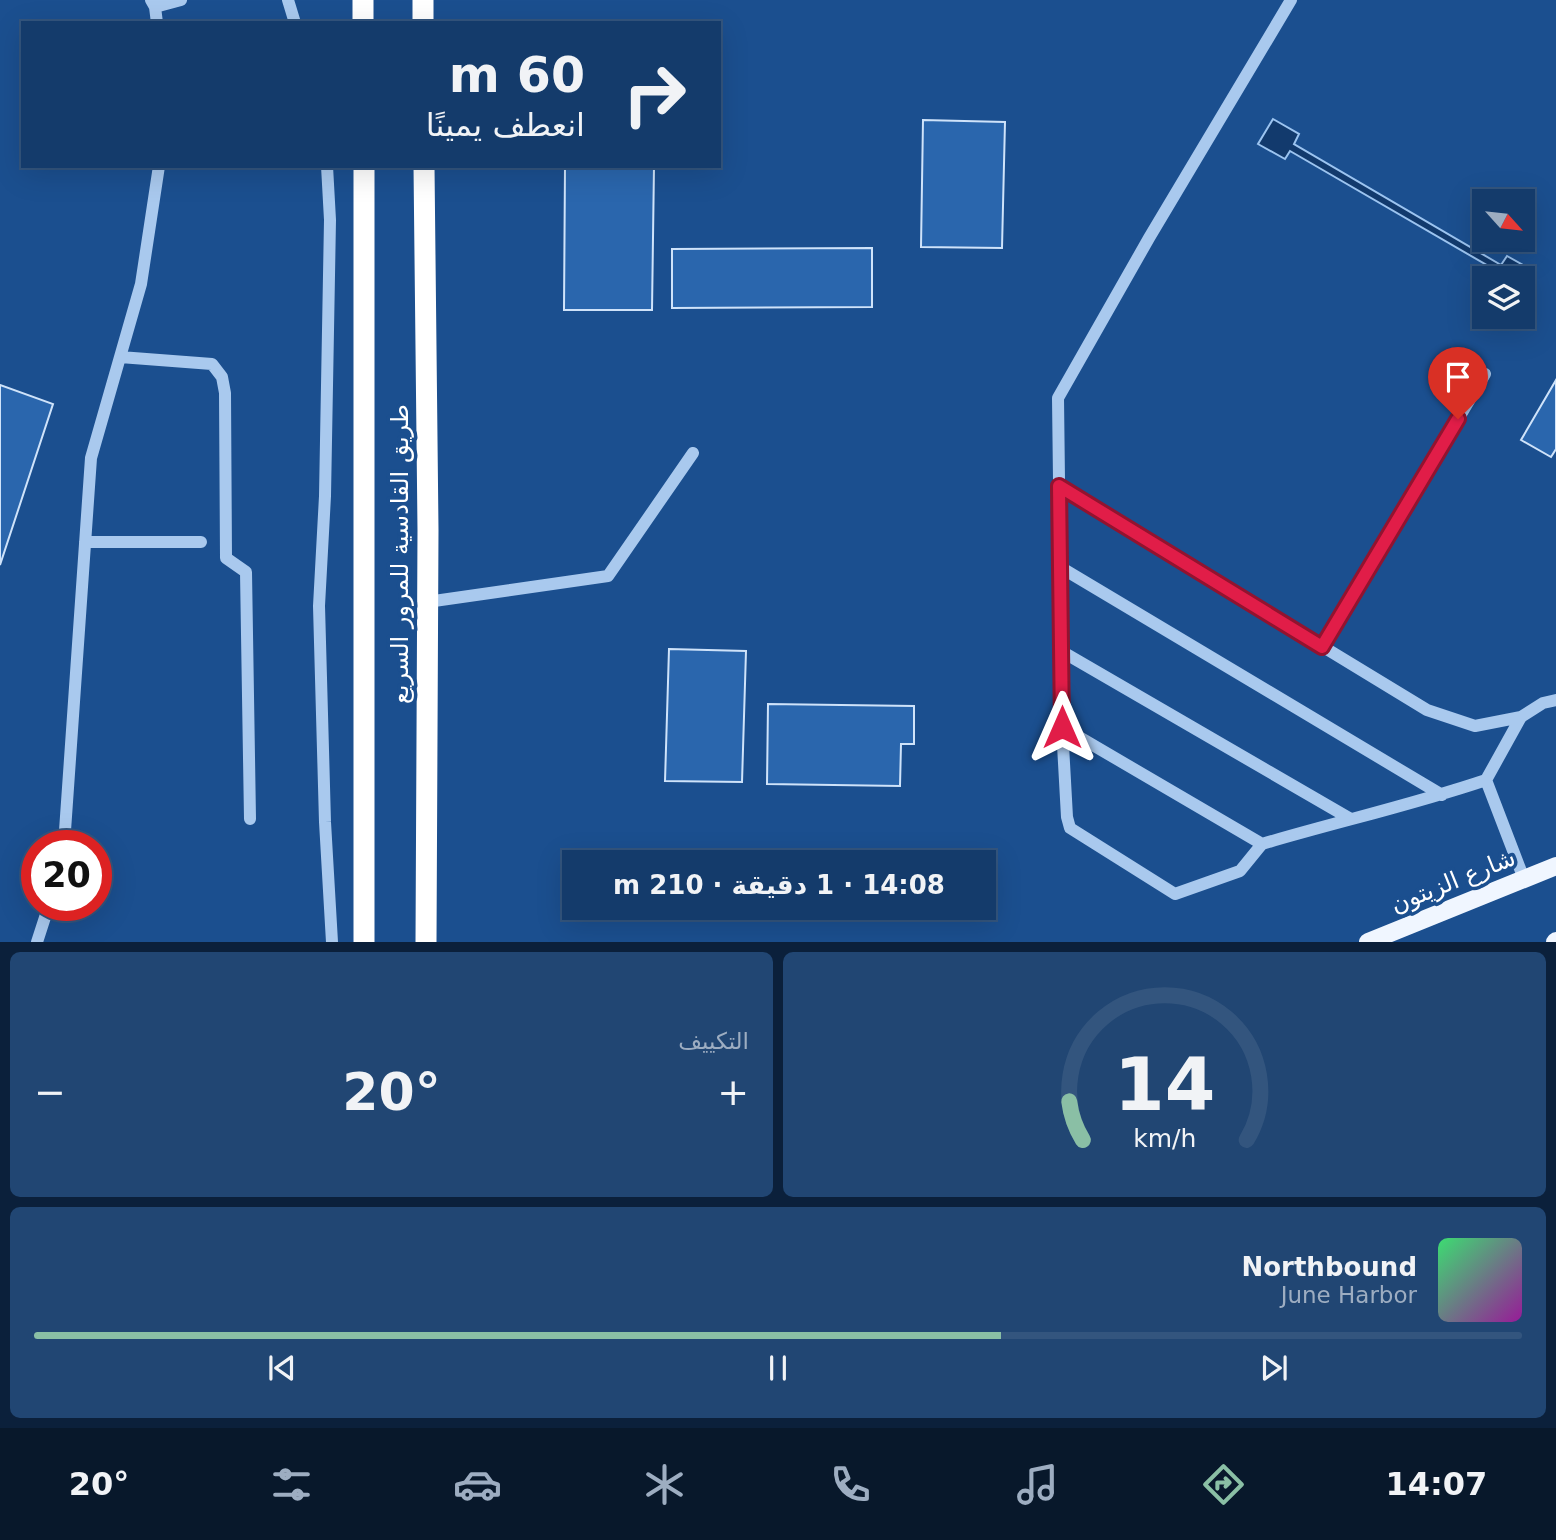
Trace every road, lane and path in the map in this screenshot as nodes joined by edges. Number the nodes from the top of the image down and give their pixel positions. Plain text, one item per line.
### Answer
1 (181, 0) edge
2 (288, 0) edge
3 (363, 0) edge
4 (423, 0) edge
5 (1291, 0) edge
6 (153, 3) edge
7 (157, 21) edge
8 (294, 21) edge
9 (363, 21) edge
10 (423, 21) edge
11 (159, 168) edge
12 (327, 168) edge
13 (364, 168) edge
14 (424, 168) edge
15 (120, 357) junction
16 (1485, 374) dead end
17 (693, 453) dead end
18 (1059, 486) junction
19 (85, 542) junction
20 (201, 542) dead end
21 (1060, 567) junction
22 (427, 602) junction
23 (1322, 647) junction
24 (1061, 651) junction
25 (1556, 700) edge
26 (1521, 717) junction
27 (1062, 727) junction
28 (1486, 780) junction
29 (1442, 795) junction
30 (1349, 818) junction
31 (250, 819) dead end
32 (65, 830) edge
33 (1262, 844) junction
34 (1556, 866) edge
35 (1524, 879) junction
36 (426, 896) junction
37 (44, 921) edge
38 (37, 942) edge
39 (332, 942) edge
40 (364, 942) edge
41 (426, 942) edge
42 (438, 942) edge
43 (1368, 942) edge

1 - 6 street
2 - 8 street
3 - 9 highway
4 - 10 highway
5 - 18 street
6 - 7 street
11 - 15 street
12 - 39 street
13 - 40 highway, طريق القادسية للمرور السريع
14 - 22 highway, طريق القادسية للمرور السريع
15 - 19 street
15 - 31 street
16 - 23 street
17 - 22 street
18 - 21 street
18 - 23 street
19 - 20 street
19 - 32 street
21 - 24 street
21 - 29 street
22 - 36 highway, طريق القادسية للمرور السريع
23 - 26 street
24 - 27 street
24 - 30 street
25 - 26 street
26 - 28 street
27 - 33 street
27 - 33 street
28 - 29 street
28 - 35 street
29 - 30 street
30 - 33 street
34 - 35 main road, شارع الزيتون
35 - 43 main road, شارع الزيتون
36 - 41 highway, طريق القادسية للمرور السريع
36 - 42 highway
37 - 38 street

